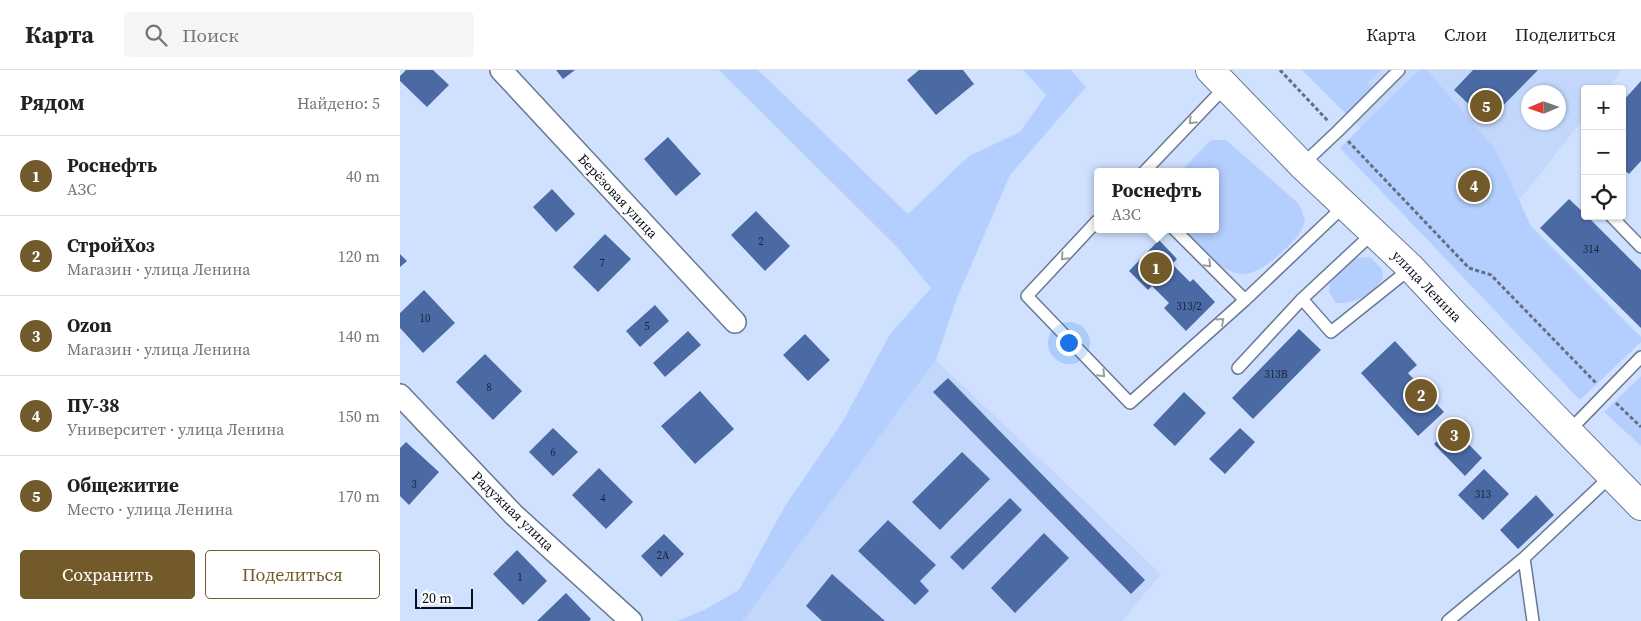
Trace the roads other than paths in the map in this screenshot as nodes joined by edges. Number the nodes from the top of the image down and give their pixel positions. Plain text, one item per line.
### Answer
1 (501, 70) edge
2 (1399, 70) edge
3 (1218, 78) edge
4 (1302, 165) junction
5 (1147, 168) edge
6 (1345, 205) junction
7 (1615, 220) edge
8 (1094, 224) edge
9 (1374, 232) junction
10 (1178, 233) edge
11 (1641, 246) edge
12 (1412, 268) junction
13 (1302, 299) junction
14 (1245, 300) junction
15 (735, 322) dead end
16 (1641, 357) edge
17 (1238, 368) dead end
18 (400, 395) edge
19 (1568, 432) junction
20 (1612, 475) junction
21 (1641, 506) edge
22 (1524, 558) junction
23 (631, 621) edge
24 (1448, 621) edge
25 (1533, 621) edge

1 - 15 street, Берёзовая улица
2 - 4 lane
3 - 4 main road, улица Ленина
3 -> 5 lane
4 - 6 main road, улица Ленина
6 - 9 main road, улица Ленина
6 - 14 lane
7 - 11 lane
8 -> 14 lane
9 - 12 main road, улица Ленина
9 - 13 lane
10 -> 14 lane
12 - 13 lane
12 - 19 main road, улица Ленина
13 - 17 lane
16 - 19 lane
18 - 23 street, Радужная улица
19 - 20 main road, улица Ленина
20 - 21 main road, улица Ленина
20 - 22 lane
22 - 24 lane
22 - 25 lane

